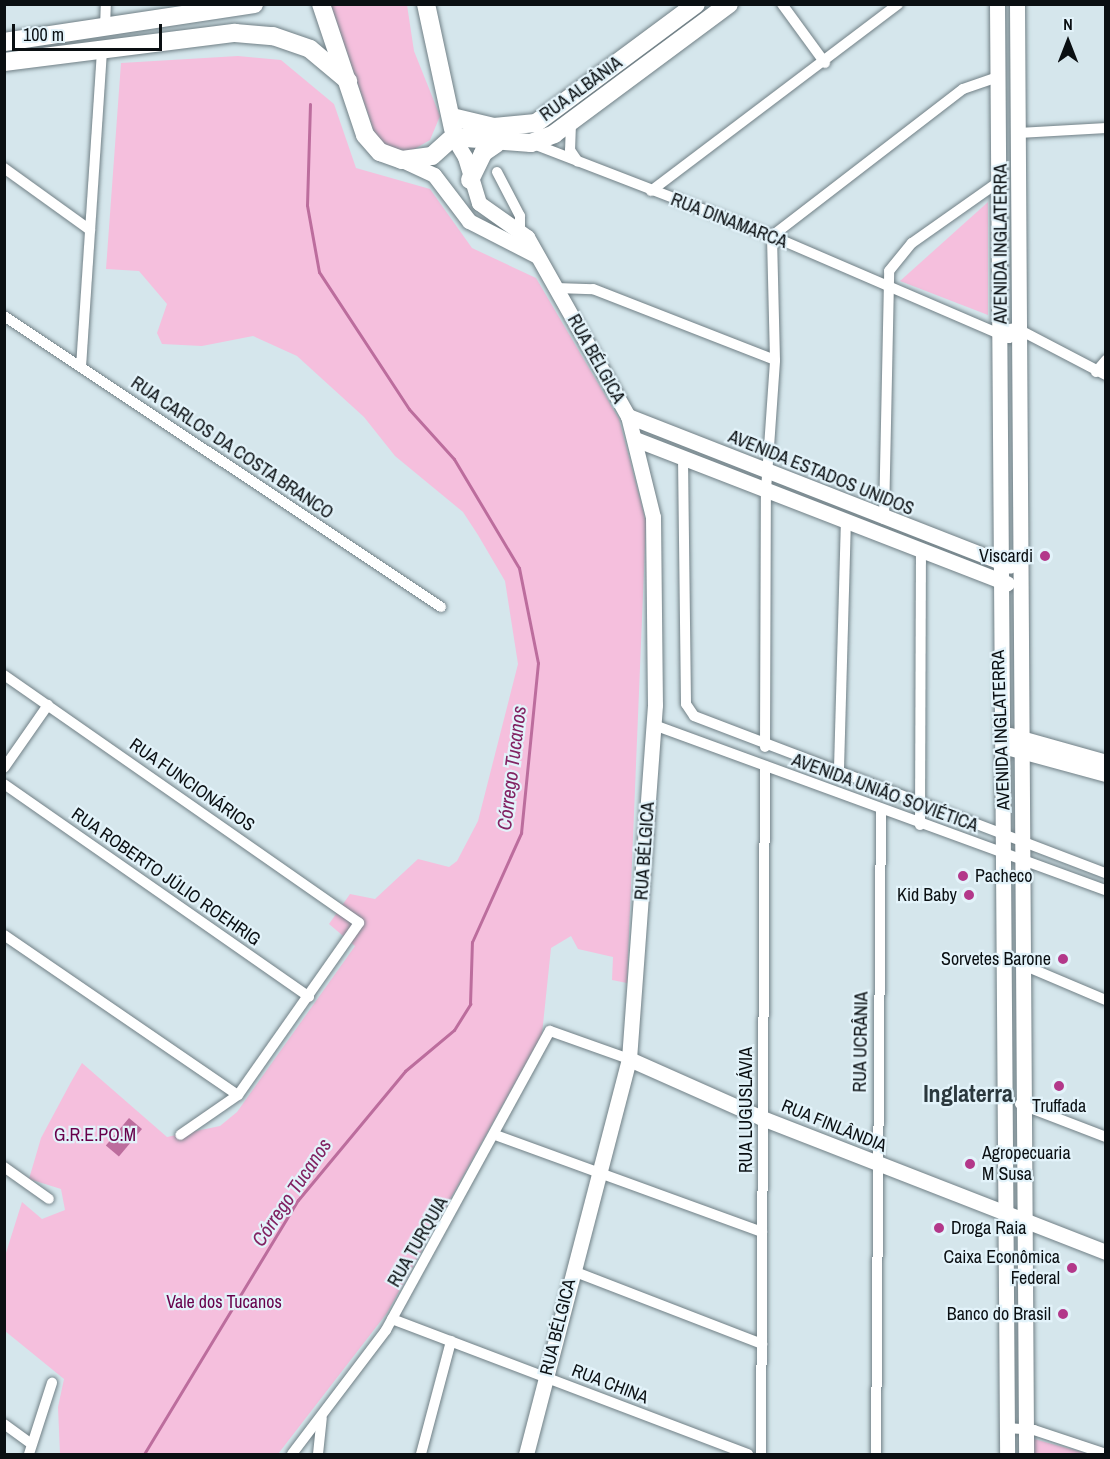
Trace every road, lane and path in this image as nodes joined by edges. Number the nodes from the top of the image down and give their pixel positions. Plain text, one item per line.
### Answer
1 (106, 4) edge
2 (254, 4) edge
3 (321, 4) edge
4 (696, 4) edge
5 (729, 4) edge
6 (782, 4) edge
7 (898, 4) edge
8 (997, 4) edge
9 (1017, 4) edge
10 (426, 5) edge
11 (105, 28) junction
12 (4, 42) edge
13 (102, 51) junction
14 (4, 62) edge
15 (825, 63) junction
16 (1000, 76) junction
17 (348, 81) junction
18 (452, 117) junction
19 (572, 122) junction
20 (1106, 128) edge
21 (1019, 132) junction
22 (999, 134) junction
23 (453, 137) junction
24 (531, 143) junction
25 (496, 144) junction
26 (402, 160) junction
27 (578, 162) junction
28 (4, 168) edge
29 (497, 172) dead end
30 (470, 180) junction
31 (1000, 180) junction
32 (651, 191) junction
33 (520, 230) junction
34 (90, 231) junction
35 (772, 236) junction
36 (543, 260) junction
37 (556, 288) junction
38 (888, 288) junction
39 (4, 316) edge
40 (1000, 332) junction
41 (1021, 332) junction
42 (775, 360) junction
43 (1106, 360) edge
44 (81, 367) junction
45 (1101, 374) edge
46 (628, 416) junction
47 (635, 439) junction
48 (683, 458) junction
49 (767, 472) junction
50 (766, 490) junction
51 (884, 519) junction
52 (846, 522) junction
53 (921, 551) junction
54 (1000, 566) junction
55 (1018, 566) junction
56 (1000, 583) junction
57 (1018, 583) junction
58 (441, 607) dead end
59 (4, 675) edge
60 (48, 705) junction
61 (654, 725) junction
62 (1001, 740) junction
63 (1019, 743) junction
64 (765, 747) junction
65 (1106, 762) edge
66 (765, 766) junction
67 (4, 768) edge
68 (839, 769) junction
69 (1106, 774) edge
70 (4, 784) edge
71 (920, 803) junction
72 (881, 810) junction
73 (920, 825) junction
74 (1004, 835) junction
75 (1025, 843) junction
76 (1004, 854) junction
77 (1026, 861) junction
78 (1106, 873) edge
79 (1106, 890) edge
80 (4, 934) edge
81 (1023, 966) junction
82 (309, 997) junction
83 (1106, 1000) edge
84 (550, 1031) joint
85 (1005, 1033) junction
86 (1021, 1033) junction
87 (1013, 1051) junction
88 (629, 1059) junction
89 (238, 1095) junction
90 (1020, 1104) junction
91 (762, 1118) junction
92 (180, 1135) dead end
93 (498, 1136) junction
94 (1106, 1137) edge
95 (876, 1163) junction
96 (4, 1167) edge
97 (598, 1170) junction
98 (49, 1199) dead end
99 (1007, 1213) junction
100 (1026, 1222) junction
101 (762, 1232) junction
102 (1106, 1252) edge
103 (573, 1271) junction
104 (392, 1319) junction
105 (451, 1341) junction
106 (762, 1344) junction
107 (546, 1378) junction
108 (52, 1383) dead end
109 (322, 1418) junction
110 (4, 1424) edge
111 (1007, 1428) junction
112 (1026, 1428) junction
113 (30, 1449) edge
114 (1106, 1454) edge
115 (292, 1455) edge
116 (318, 1455) edge
117 (421, 1455) edge
118 (526, 1455) edge
119 (748, 1455) edge
120 (761, 1455) edge
121 (876, 1455) edge
122 (1007, 1455) edge
123 (1026, 1455) edge

1 - 11 street
2 - 11 main road
3 - 17 main road
4 - 18 main road, RUA ALBÂNIA
5 - 19 main road, RUA ALBÂNIA
6 - 15 street
7 - 15 street
8 - 16 street, AVENIDA INGLATERRA
9 - 21 street, AVENIDA INGLATERRA
10 - 18 main road, RUA BÉLGICA
11 - 12 main road
13 - 14 main road
13 - 17 main road
13 - 34 street
15 - 32 street
16 - 22 street, AVENIDA INGLATERRA
16 - 35 street
17 - 26 main road
18 - 23 main road, RUA BÉLGICA
19 - 24 main road, RUA ALBÂNIA
19 - 27 street
20 - 21 street
21 - 22 street
21 - 41 street, AVENIDA INGLATERRA
22 - 31 street, AVENIDA INGLATERRA
23 - 25 main road, RUA DINAMARCA
23 - 26 main road
23 - 30 street, RUA BÉLGICA
24 - 25 main road, RUA DINAMARCA
24 - 27 street, RUA DINAMARCA
25 - 30 main road
26 - 36 street
27 - 32 street, RUA DINAMARCA
28 - 34 street
29 - 33 street
30 - 33 street, RUA BÉLGICA
31 - 38 street
31 - 40 street, AVENIDA INGLATERRA
32 - 35 street, RUA DINAMARCA
33 - 36 street, RUA BÉLGICA
34 - 44 street
35 - 38 street, RUA DINAMARCA
35 - 42 street
36 - 37 street, RUA BÉLGICA
37 - 42 street
37 - 46 street, RUA BÉLGICA
38 - 40 street, RUA DINAMARCA
38 - 51 street
39 - 44 street, RUA CARLOS DA COSTA BRANCO
40 - 41 street, RUA DINAMARCA
40 - 54 street, AVENIDA INGLATERRA
41 - 45 street, RUA DINAMARCA
41 - 55 street, AVENIDA INGLATERRA
42 - 49 street
43 - 45 street
44 - 58 street, RUA CARLOS DA COSTA BRANCO
46 - 47 street, RUA BÉLGICA
46 - 49 street, AVENIDA ESTADOS UNIDOS
47 - 48 street, AVENIDA ESTADOS UNIDOS
47 - 61 street, RUA BÉLGICA
48 - 50 street, AVENIDA ESTADOS UNIDOS
48 - 64 street, AVENIDA UNIÃO SOVIÉTICA
49 - 50 street
49 - 51 street, AVENIDA ESTADOS UNIDOS
50 - 52 street, AVENIDA ESTADOS UNIDOS
50 - 64 street
51 - 54 street, AVENIDA ESTADOS UNIDOS
52 - 53 street, AVENIDA ESTADOS UNIDOS
52 - 68 street
53 - 56 street, AVENIDA ESTADOS UNIDOS
53 - 71 street
54 - 55 street
54 - 56 street, AVENIDA INGLATERRA
55 - 57 street, AVENIDA INGLATERRA
56 - 57 street
56 - 62 street, AVENIDA INGLATERRA
57 - 63 street, AVENIDA INGLATERRA
59 - 60 street, RUA FUNCIONÁRIOS
60 - 67 street
60 - 82 street, RUA FUNCIONÁRIOS
61 - 66 street, AVENIDA UNIÃO SOVIÉTICA
61 - 88 street, RUA BÉLGICA
62 - 63 street
62 - 74 street, AVENIDA INGLATERRA
63 - 65 street
63 - 69 street
63 - 75 street, AVENIDA INGLATERRA
64 - 68 street, AVENIDA UNIÃO SOVIÉTICA
66 - 72 street, AVENIDA UNIÃO SOVIÉTICA
66 - 91 street, RUA LUGUSLÁVIA
68 - 71 street, AVENIDA UNIÃO SOVIÉTICA
70 - 82 street, RUA ROBERTO JÚLIO ROEHRIG
71 - 73 street
71 - 74 street, AVENIDA UNIÃO SOVIÉTICA
72 - 73 street, AVENIDA UNIÃO SOVIÉTICA
72 - 95 street, RUA UCRÂNIA
73 - 76 street, AVENIDA UNIÃO SOVIÉTICA
74 - 75 street, AVENIDA UNIÃO SOVIÉTICA
74 - 76 street, AVENIDA INGLATERRA
75 - 77 street, AVENIDA INGLATERRA
75 - 78 street, AVENIDA UNIÃO SOVIÉTICA
76 - 77 street, AVENIDA UNIÃO SOVIÉTICA
76 - 85 street, AVENIDA INGLATERRA
77 - 79 street, AVENIDA UNIÃO SOVIÉTICA
77 - 81 street, AVENIDA INGLATERRA
80 - 89 street
81 - 83 street
81 - 86 street, AVENIDA INGLATERRA
82 - 89 street
84 - 88 street, RUA FINLÂNDIA
84 - 93 street, RUA TURQUIA
85 - 86 street
85 - 87 street, AVENIDA INGLATERRA
86 - 87 street, AVENIDA INGLATERRA
87 - 90 street, AVENIDA INGLATERRA
87 - 99 street, AVENIDA INGLATERRA
88 - 91 street, RUA FINLÂNDIA
88 - 97 street, RUA BÉLGICA
89 - 92 street
90 - 94 street
90 - 100 street, AVENIDA INGLATERRA
91 - 95 street, RUA FINLÂNDIA
91 - 101 street, RUA LUGUSLÁVIA
93 - 97 street
93 - 104 street, RUA TURQUIA
95 - 99 street, RUA FINLÂNDIA
95 - 121 street, RUA UCRÂNIA
96 - 98 street
97 - 101 street
97 - 103 street, RUA BÉLGICA
99 - 100 street, RUA FINLÂNDIA
99 - 111 street, AVENIDA INGLATERRA
100 - 102 street, RUA FINLÂNDIA
100 - 112 street, AVENIDA INGLATERRA
101 - 106 street, RUA LUGUSLÁVIA
103 - 106 street
103 - 107 street, RUA BÉLGICA
104 - 105 street, RUA CHINA
104 - 109 street, RUA TURQUIA
105 - 107 street, RUA CHINA
105 - 117 street
106 - 120 street, RUA LUGUSLÁVIA
107 - 118 street, RUA BÉLGICA
107 - 119 street, RUA CHINA
108 - 113 street
109 - 115 street, RUA TURQUIA
109 - 116 street
110 - 113 street
111 - 112 street
111 - 122 street, AVENIDA INGLATERRA
112 - 114 street
112 - 123 street, AVENIDA INGLATERRA

